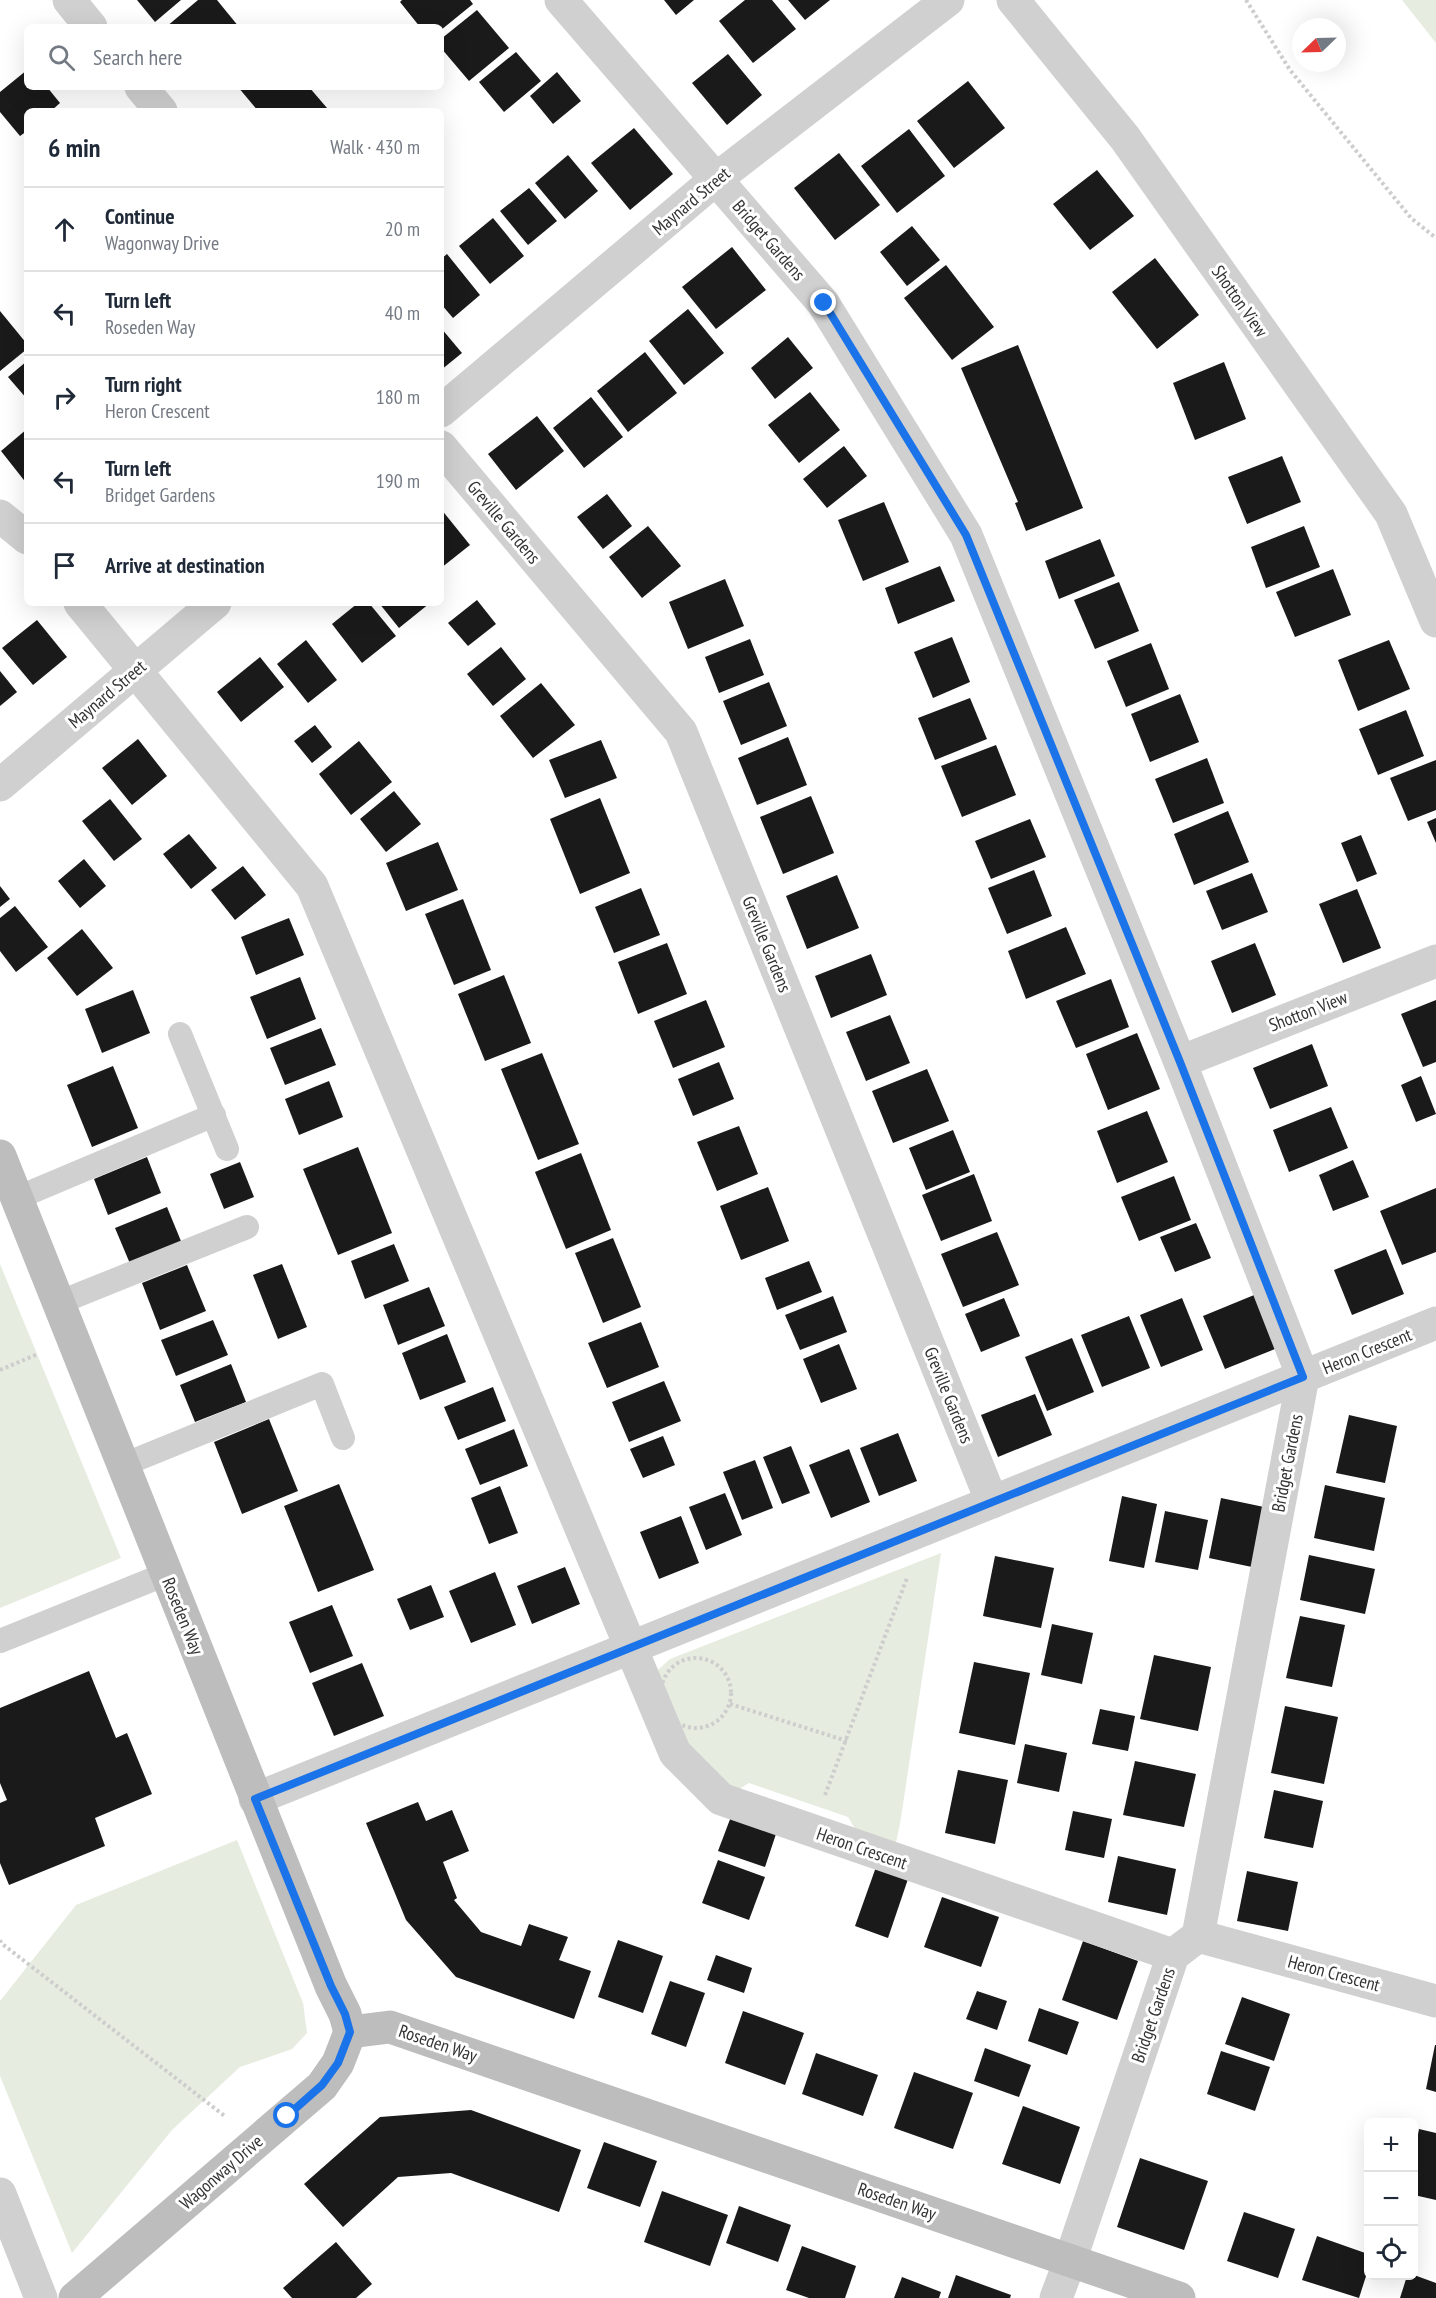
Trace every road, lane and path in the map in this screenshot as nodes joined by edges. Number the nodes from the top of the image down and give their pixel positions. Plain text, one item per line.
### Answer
1 (69, 0) edge
2 (561, 0) edge
3 (948, 0) edge
4 (1013, 0) edge
5 (1246, 0) edge
6 (89, 24) edge
7 (144, 90) edge
8 (158, 108) edge
9 (716, 179) junction
10 (1436, 238) edge
11 (444, 408) edge
12 (444, 451) edge
13 (82, 606) edge
14 (211, 606) edge
15 (1436, 621) edge
16 (135, 670) junction
17 (0, 785) edge
18 (1436, 961) edge
19 (180, 1034) dead end
20 (1180, 1062) junction
21 (214, 1115) junction
22 (227, 1149) dead end
23 (0, 1156) edge
24 (17, 1198) junction
25 (248, 1227) dead end
26 (58, 1303) junction
27 (1436, 1323) edge
28 (1303, 1377) junction
29 (343, 1438) dead end
30 (123, 1465) junction
31 (992, 1502) junction
32 (166, 1574) junction
33 (908, 1575) dead end
34 (0, 1641) edge
35 (630, 1648) junction
36 (729, 1704) junction
37 (847, 1741) junction
38 (825, 1796) dead end
39 (255, 1799) junction
40 (0, 1942) edge
41 (1185, 1946) junction
42 (1436, 2001) edge
43 (350, 2032) junction
44 (257, 2141) junction
45 (0, 2194) edge
46 (8, 2236) edge
47 (1070, 2261) junction
48 (40, 2298) edge
49 (75, 2298) edge
50 (1056, 2298) edge
51 (1179, 2298) edge

1 - 6 street
2 - 9 street, Bridget Gardens
3 - 9 street, Maynard Street
4 - 15 street, Shotton View
5 - 10 path
7 - 8 street
9 - 11 street, Maynard Street
9 - 20 street, Bridget Gardens
12 - 31 street, Greville Gardens
13 - 16 street
14 - 16 street, Maynard Street
16 - 17 street, Maynard Street
16 - 35 street
18 - 20 street, Shotton View
19 - 21 lane
20 - 28 street, Bridget Gardens
21 - 22 lane
21 - 24 lane
23 - 24 street, Roseden Way
24 - 26 street, Roseden Way
25 - 26 lane
26 - 30 street, Roseden Way
27 - 28 street, Heron Crescent
28 - 31 street, Heron Crescent
28 - 41 street, Bridget Gardens
29 - 30 lane
30 - 32 street, Roseden Way
31 - 35 street, Heron Crescent
32 - 34 lane
32 - 39 street, Roseden Way
33 - 37 path
35 - 39 street, Heron Crescent
35 - 41 street, Heron Crescent
36 - 36 path
36 - 37 path
37 - 38 path
39 - 43 street, Roseden Way
40 - 44 path
41 - 42 street, Heron Crescent
41 - 47 street, Bridget Gardens
43 - 44 street, Wagonway Drive
43 - 47 street, Roseden Way
44 - 49 street, Wagonway Drive
45 - 46 street
46 - 48 street
47 - 50 street, Bridget Gardens
47 - 51 street, Roseden Way

